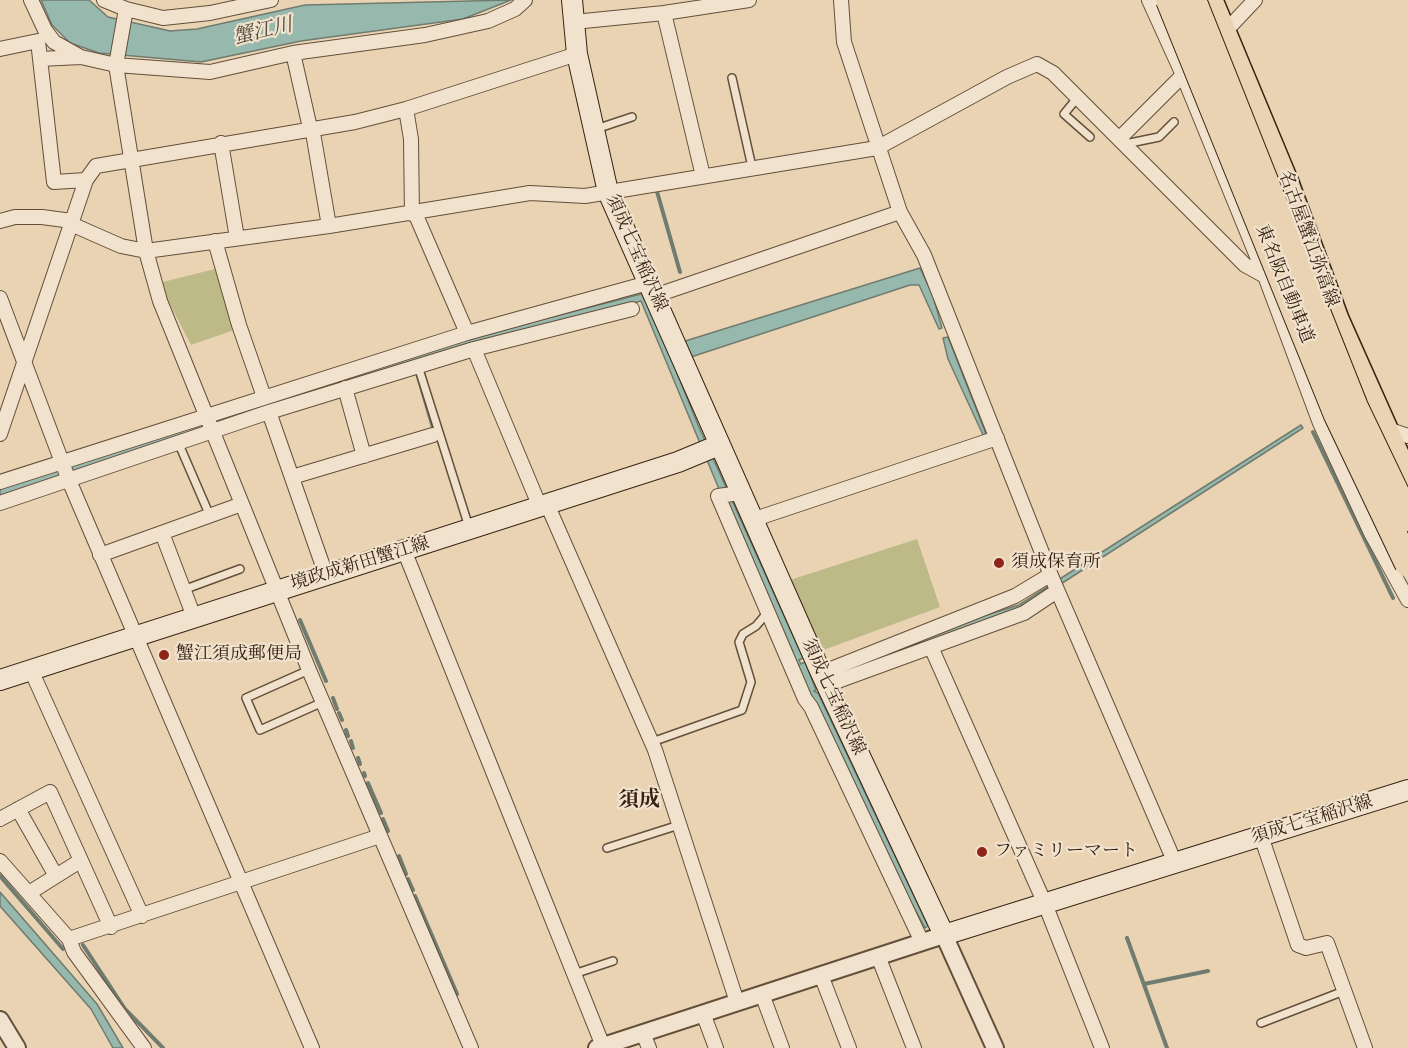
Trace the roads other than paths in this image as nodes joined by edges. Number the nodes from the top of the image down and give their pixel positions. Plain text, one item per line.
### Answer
1 (31, 0) edge
2 (104, 0) edge
3 (271, 0) edge
4 (525, 0) edge
5 (572, 0) edge
6 (749, 0) edge
7 (841, 0) edge
8 (1149, 0) edge
9 (1169, 0) edge
10 (1193, 0) edge
11 (1212, 0) edge
12 (1250, 2) edge
13 (234, 4) edge
14 (128, 9) edge
15 (664, 13) junction
16 (574, 22) junction
17 (1226, 31) junction
18 (0, 49) edge
19 (293, 53) junction
20 (577, 54) junction
21 (81, 57) junction
22 (40, 59) junction
23 (117, 63) junction
24 (1183, 75) junction
25 (732, 78) dead end
26 (1078, 98) junction
27 (406, 109) junction
28 (632, 117) dead end
29 (1174, 122) dead end
30 (311, 128) junction
31 (594, 130) junction
32 (1090, 137) dead end
33 (1122, 141) junction
34 (221, 143) junction
35 (877, 148) junction
36 (131, 160) junction
37 (752, 167) junction
38 (703, 176) junction
39 (86, 180) junction
40 (608, 192) junction
41 (900, 212) junction
42 (414, 213) junction
43 (0, 221) edge
44 (71, 223) junction
45 (329, 226) junction
46 (237, 238) junction
47 (214, 241) junction
48 (146, 251) junction
49 (1265, 276) junction
50 (651, 289) junction
51 (0, 298) edge
52 (632, 309) dead end
53 (468, 333) junction
54 (474, 349) junction
55 (25, 360) junction
56 (418, 366) junction
57 (345, 388) junction
58 (264, 397) junction
59 (269, 412) junction
60 (209, 423) junction
61 (1387, 429) junction
62 (0, 434) edge
63 (436, 434) junction
64 (1408, 436) edge
65 (997, 438) junction
66 (178, 442) junction
67 (709, 449) junction
68 (364, 456) junction
69 (65, 470) junction
70 (1408, 476) edge
71 (291, 477) junction
72 (0, 482) edge
73 (730, 494) junction
74 (0, 503) edge
75 (242, 504) junction
76 (544, 506) junction
77 (210, 516) junction
78 (1408, 518) edge
79 (752, 520) junction
80 (470, 529) junction
81 (162, 533) junction
82 (404, 550) junction
83 (100, 555) junction
84 (1408, 564) edge
85 (240, 569) dead end
86 (326, 575) junction
87 (1054, 583) junction
88 (183, 590) junction
89 (278, 590) junction
90 (1408, 600) edge
91 (777, 609) junction
92 (194, 617) junction
93 (134, 637) junction
94 (931, 647) junction
95 (31, 670) junction
96 (309, 670) junction
97 (824, 679) junction
98 (0, 680) edge
99 (323, 702) junction
100 (652, 742) junction
101 (1408, 790) edge
102 (18, 809) junction
103 (0, 819) edge
104 (679, 825) junction
105 (380, 836) junction
106 (1261, 836) junction
107 (607, 848) dead end
108 (0, 861) edge
109 (80, 861) junction
110 (1175, 863) junction
111 (56, 876) junction
112 (240, 883) junction
113 (29, 893) junction
114 (1045, 904) junction
115 (142, 916) junction
116 (111, 927) junction
117 (944, 935) junction
118 (69, 939) junction
119 (922, 942) junction
120 (878, 956) junction
121 (613, 962) dead end
122 (574, 974) junction
123 (821, 975) junction
124 (1344, 992) junction
125 (762, 994) junction
126 (737, 1002) junction
127 (703, 1014) junction
128 (0, 1020) edge
129 (1261, 1023) dead end
130 (646, 1040) edge
131 (600, 1047) edge
132 (17, 1048) edge
133 (144, 1048) edge
134 (312, 1048) edge
135 (471, 1048) edge
136 (716, 1048) edge
137 (782, 1048) edge
138 (849, 1048) edge
139 (914, 1048) edge
140 (995, 1048) edge
141 (1102, 1048) edge
142 (1365, 1048) edge

1 - 21 street
2 - 14 street
3 - 13 street
4 - 19 street
5 - 16 main road, 須成七宝稲沢線
6 - 15 street
7 - 35 street
8 - 24 street
9 - 84 highway, 東名阪自動車道, bridge
10 - 78 highway, 東名阪自動車道, bridge
11 - 17 main road, 名古屋蟹江弥富線
12 - 17 street
13 - 14 street
14 - 23 street
15 - 16 street
15 - 38 street
16 - 20 main road, 須成七宝稲沢線
17 - 24 street
17 - 61 main road, 名古屋蟹江弥富線
18 - 22 street
19 - 23 street
19 - 30 street
20 - 27 street
20 - 31 main road, 須成七宝稲沢線
21 - 22 street
21 - 23 street
22 - 39 street
23 - 36 street
24 - 33 street
24 - 49 street
25 - 37 lane
26 - 32 lane
26 - 33 street
26 - 35 street
27 - 30 street
27 - 42 street
28 - 31 lane
29 - 33 lane
30 - 34 street
30 - 45 street
31 - 40 main road, 須成七宝稲沢線
33 - 49 street
34 - 36 street
34 - 46 street
35 - 37 street
35 - 41 street
36 - 39 street
36 - 48 street
37 - 38 street
38 - 40 street
39 - 44 street
40 - 42 street
40 - 50 main road, 須成七宝稲沢線
41 - 50 street
41 - 65 street
42 - 45 street
42 - 53 street
43 - 44 street
44 - 48 street
44 - 55 street
45 - 46 street
46 - 47 street
47 - 48 street
47 - 58 street
48 - 60 street
49 - 90 street
50 - 53 street
50 - 67 main road, 須成七宝稲沢線
51 - 55 street
52 - 54 street
53 - 58 street
54 - 56 street
54 - 76 street
55 - 62 street
55 - 69 street
56 - 57 street
56 - 63 lane
57 - 59 street
57 - 68 street
58 - 60 street
59 - 60 street
59 - 71 street
60 - 66 street
60 - 69 street
60 - 75 street
61 - 64 street
61 - 70 main road, 名古屋蟹江弥富線
63 - 68 street
63 - 80 lane
65 - 79 street
65 - 87 street
66 - 69 street
66 - 77 lane
67 - 73 main road, 須成七宝稲沢線
67 - 76 main road, 境政成新田蟹江線
68 - 71 street
69 - 72 street
69 - 74 street
69 - 83 street
71 - 86 street
73 - 79 main road, 須成七宝稲沢線
73 - 91 street
75 - 77 street
75 - 89 street
76 - 80 main road, 境政成新田蟹江線
76 - 100 street
77 - 81 street
79 - 91 main road, 須成七宝稲沢線
80 - 82 main road, 境政成新田蟹江線
81 - 83 street
81 - 88 street
82 - 86 main road, 境政成新田蟹江線
82 - 122 street
83 - 93 street
85 - 88 lane
86 - 89 main road, 境政成新田蟹江線
87 - 94 street
87 - 97 street
87 - 110 street
88 - 92 street
89 - 92 main road, 境政成新田蟹江線
89 - 96 street
91 - 97 main road, 須成七宝稲沢線
91 - 100 lane
91 - 119 street
92 - 93 main road, 境政成新田蟹江線
93 - 95 main road, 境政成新田蟹江線
93 - 112 street
94 - 97 street
94 - 114 street
95 - 98 main road, 境政成新田蟹江線
95 - 115 street
96 - 99 street
96 - 99 lane
97 - 117 main road, 須成七宝稲沢線
99 - 105 street
100 - 104 street
101 - 106 main road, 須成七宝稲沢線
102 - 103 street
102 - 109 street
102 - 111 street
104 - 107 lane
104 - 126 street
105 - 112 street
105 - 135 street
106 - 110 main road, 須成七宝稲沢線
106 - 124 street
108 - 113 street
109 - 111 street
109 - 116 street
110 - 114 main road, 須成七宝稲沢線
111 - 113 street
112 - 115 street
112 - 134 street
113 - 118 street
114 - 117 main road, 須成七宝稲沢線
114 - 141 street
115 - 116 street
116 - 118 street
117 - 119 street
117 - 140 street
118 - 133 street
119 - 120 street
120 - 123 street
120 - 139 street
121 - 122 lane
122 - 131 street
123 - 125 street
123 - 138 street
124 - 129 lane
124 - 142 street
125 - 126 street
125 - 137 street
126 - 127 street
127 - 130 street
127 - 136 street
128 - 132 street
130 - 131 street

